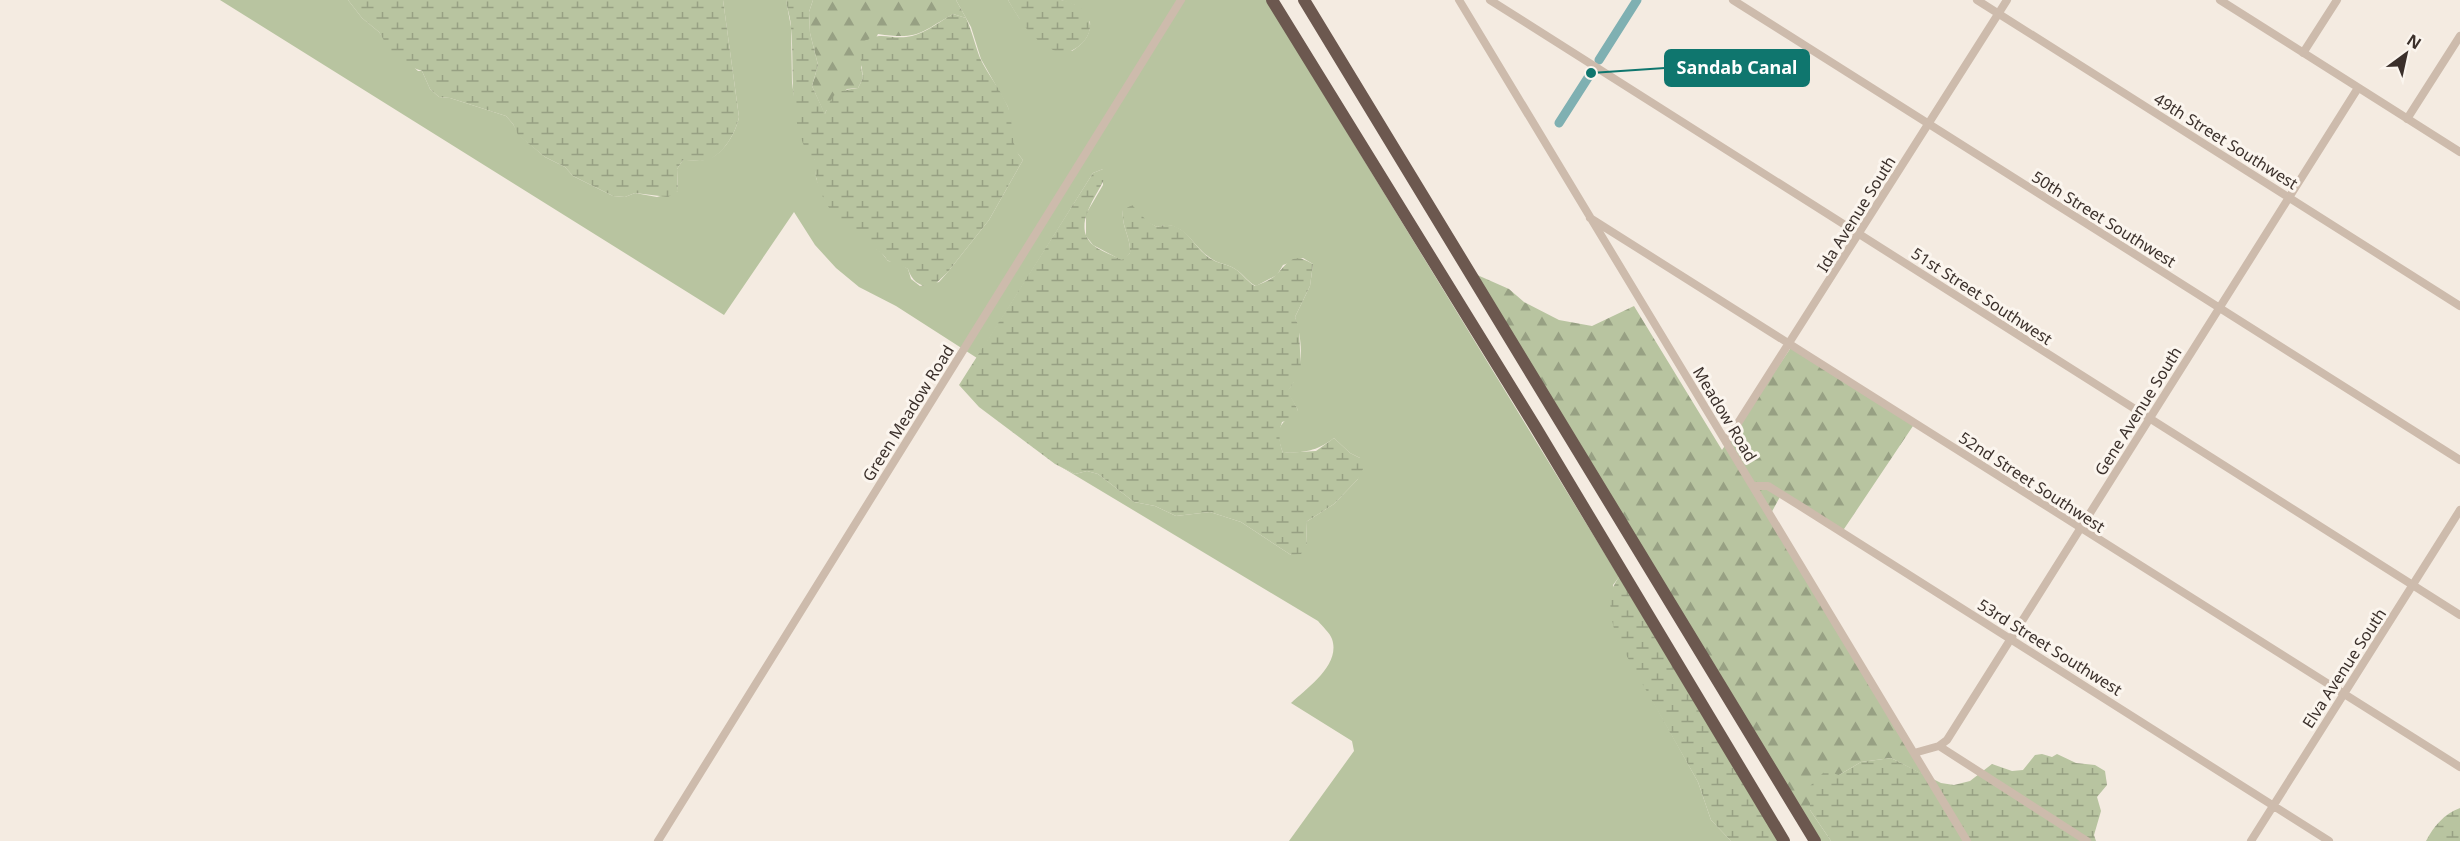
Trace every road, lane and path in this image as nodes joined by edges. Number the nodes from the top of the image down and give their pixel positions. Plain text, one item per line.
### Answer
1 (1181, 0) edge
2 (1272, 0) edge
3 (1304, 0) edge
4 (1459, 0) edge
5 (1490, 0) edge
6 (1733, 0) edge
7 (1977, 0) edge
8 (2007, 0) edge
9 (2220, 0) edge
10 (2337, 0) edge
11 (1998, 14) junction
12 (2460, 36) edge
13 (2303, 53) junction
14 (2358, 88) junction
15 (2407, 119) junction
16 (1929, 124) junction
17 (2460, 152) edge
18 (2289, 197) junction
19 (1590, 218) junction
20 (1860, 234) junction
21 (2460, 306) edge
22 (2219, 308) junction
23 (1790, 344) junction
24 (2149, 419) junction
25 (1726, 442) junction
26 (2460, 460) edge
27 (1753, 486) junction
28 (2460, 510) edge
29 (2080, 529) junction
30 (2413, 585) junction
31 (2460, 615) edge
32 (2010, 638) junction
33 (2343, 694) junction
34 (1939, 746) junction
35 (1914, 753) junction
36 (2460, 768) edge
37 (2273, 805) junction
38 (658, 841) edge
39 (1784, 841) edge
40 (1815, 841) edge
41 (1968, 841) edge
42 (2087, 841) edge
43 (2251, 841) edge
44 (2329, 841) edge

1 - 38 street, Green Meadow Road
2 - 39 highway
3 - 40 highway
4 - 19 street, Meadow Road
5 - 20 street, 51st Street Southwest
6 - 16 street, 50th Street Southwest
7 - 11 street, 49th Street Southwest
8 - 11 street, Ida Avenue South
9 - 13 street
10 - 13 street
11 - 16 street, Ida Avenue South
11 - 18 street, 49th Street Southwest
12 - 15 street
13 - 14 street
14 - 15 street
14 - 18 street, Gene Avenue South
15 - 17 street
16 - 20 street, Ida Avenue South
16 - 22 street, 50th Street Southwest
18 - 21 street, 49th Street Southwest
18 - 22 street, Gene Avenue South
19 - 23 street, 52nd Street Southwest
19 - 25 street, Meadow Road
20 - 23 street, Ida Avenue South
20 - 24 street, 51st Street Southwest
22 - 24 street, Gene Avenue South
22 - 26 street, 50th Street Southwest
23 - 25 street, Ida Avenue South
23 - 29 street, 52nd Street Southwest
24 - 29 street, Gene Avenue South
24 - 30 street, 51st Street Southwest
25 - 27 street, Meadow Road
27 - 32 street, 53rd Street Southwest
27 - 35 street, Meadow Road
28 - 30 street, Elva Avenue South
29 - 32 street, Gene Avenue South
29 - 33 street, 52nd Street Southwest
30 - 31 street, 51st Street Southwest
30 - 33 street, Elva Avenue South
32 - 34 street, Gene Avenue South
32 - 37 street, 53rd Street Southwest
33 - 36 street, 52nd Street Southwest
33 - 37 street, Elva Avenue South
34 - 35 street
34 - 42 street
35 - 41 street, Meadow Road
37 - 43 street, Elva Avenue South
37 - 44 street, 53rd Street Southwest

